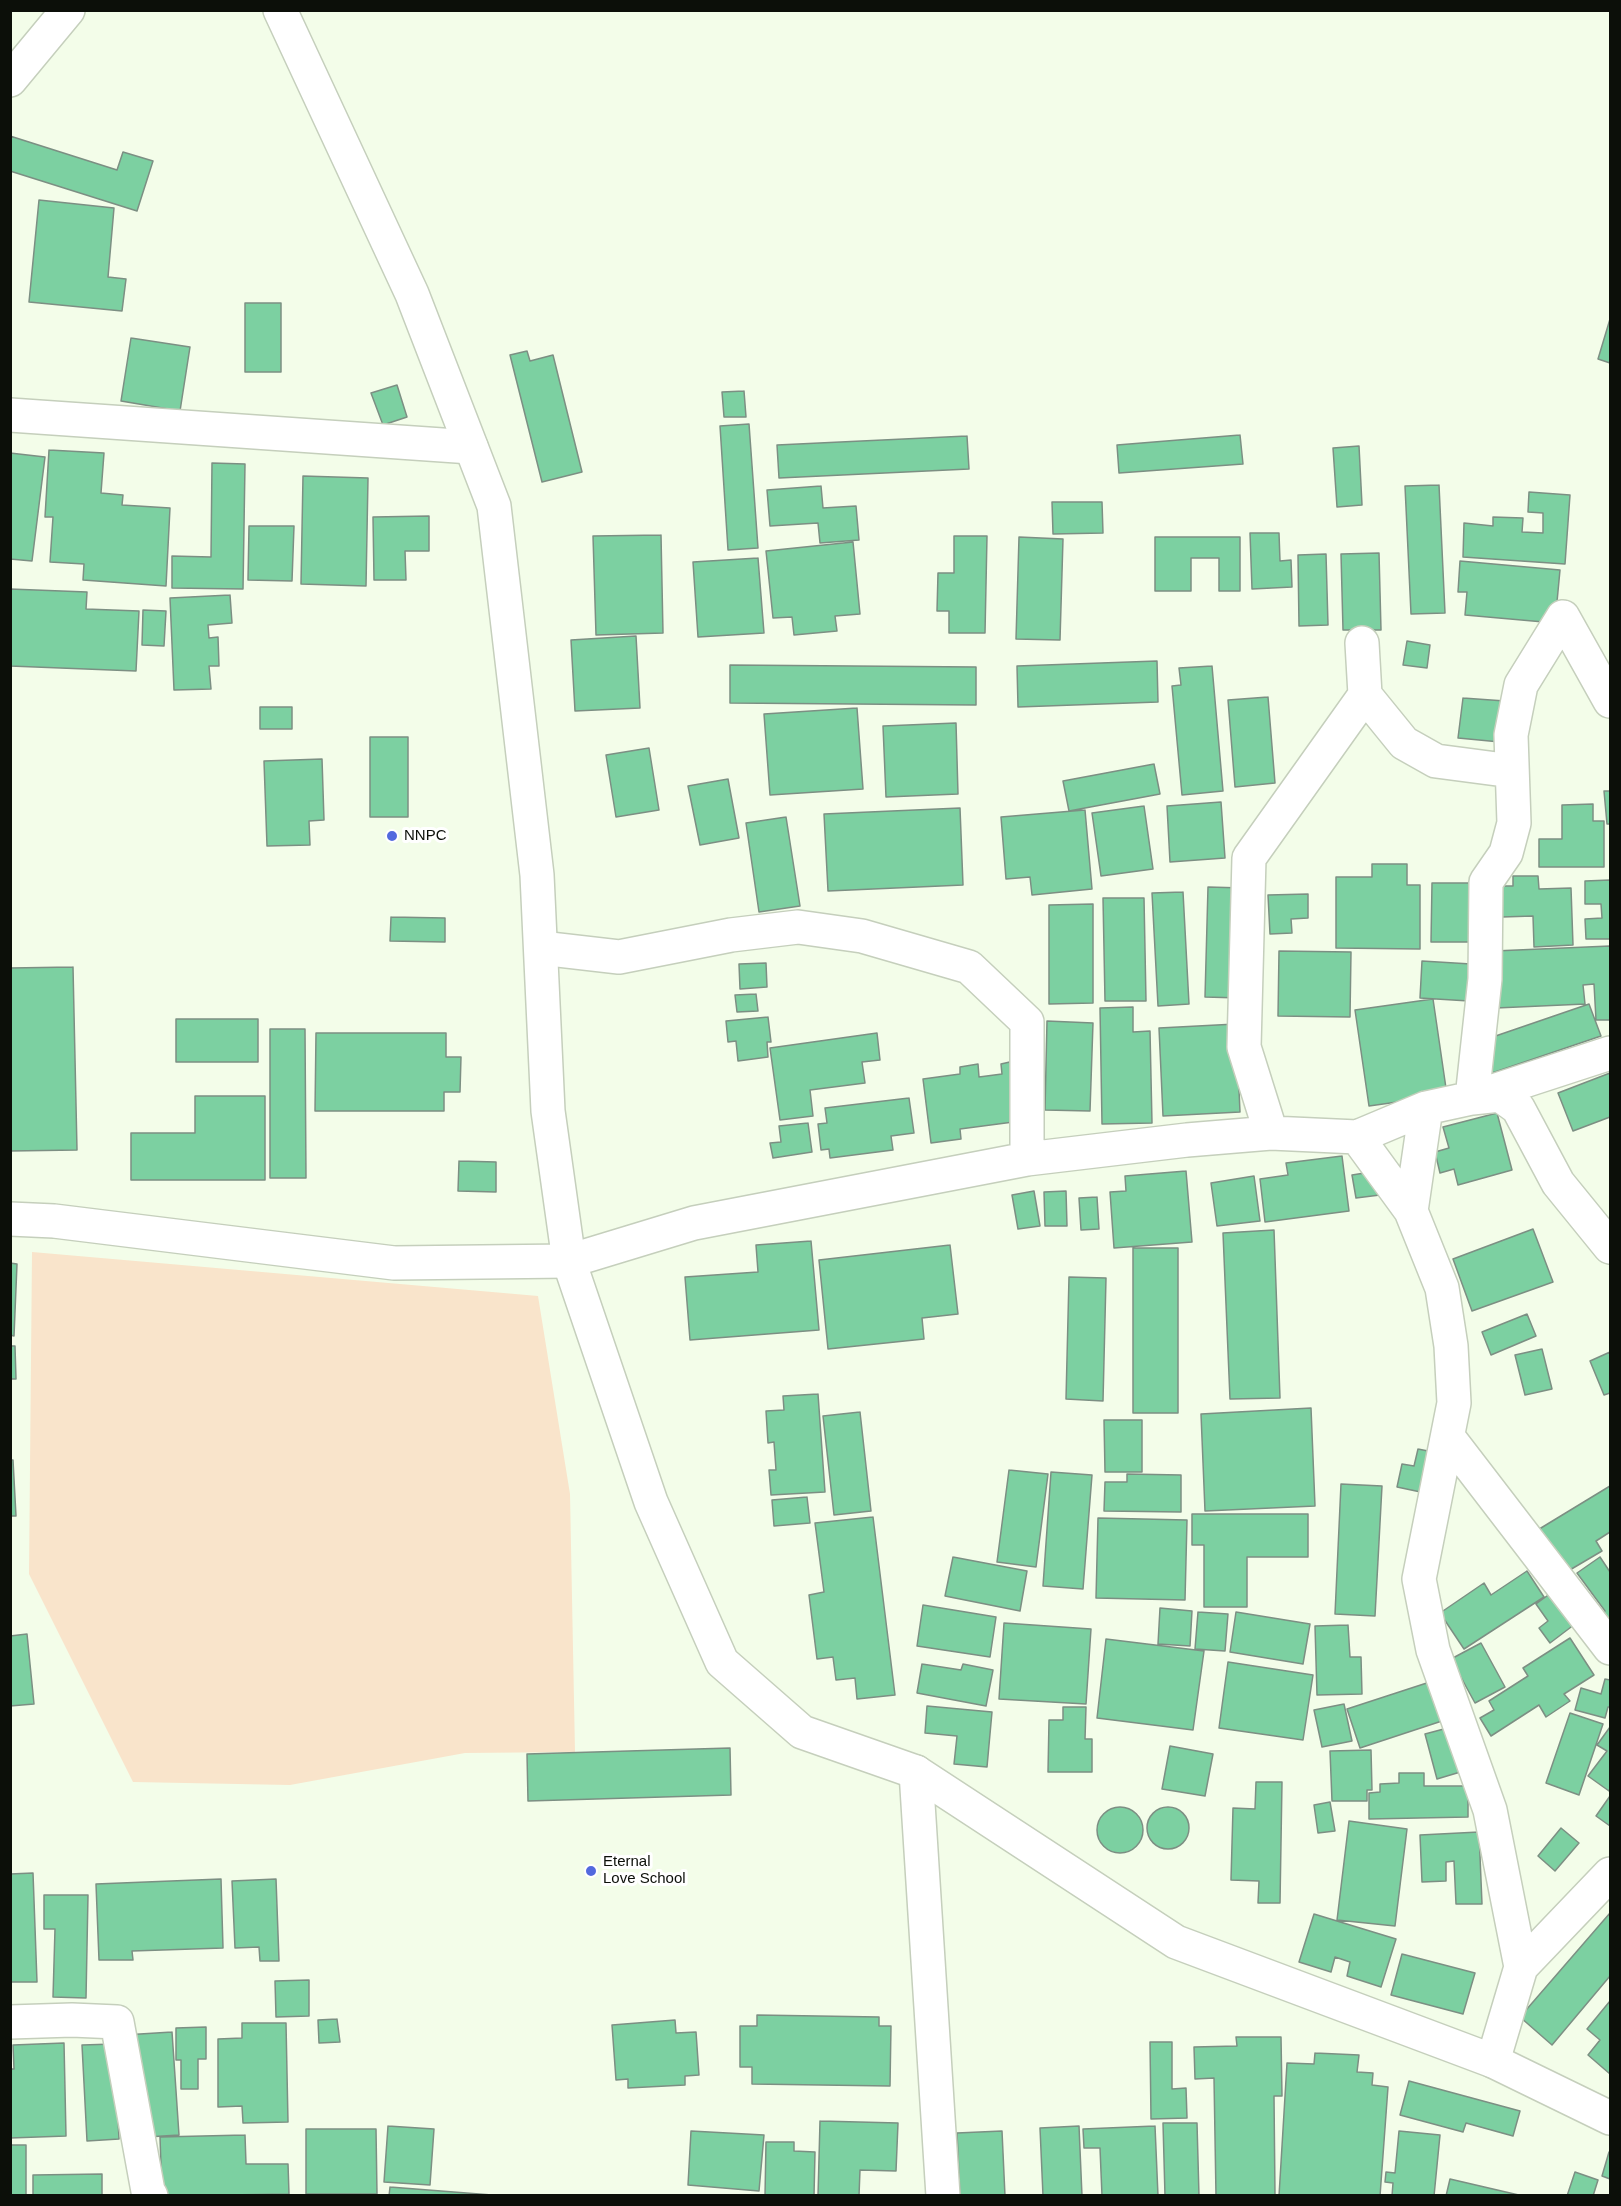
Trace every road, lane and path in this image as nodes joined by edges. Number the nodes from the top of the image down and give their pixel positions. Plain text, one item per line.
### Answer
1 (68, 10) edge
2 (280, 10) edge
3 (10, 80) edge
4 (10, 415) edge
5 (471, 447) junction
6 (1362, 643) dead end
7 (1365, 695) junction
8 (1611, 701) edge
9 (1512, 771) junction
10 (541, 948) junction
11 (1611, 1053) edge
12 (1472, 1098) junction
13 (1426, 1107) junction
14 (1271, 1133) junction
15 (1357, 1137) junction
16 (1027, 1159) junction
17 (1411, 1210) junction
18 (10, 1220) edge
19 (1611, 1247) edge
20 (569, 1261) junction
21 (1448, 1437) junction
22 (1611, 1648) edge
23 (916, 1772) junction
24 (1611, 1874) edge
25 (1521, 1967) junction
26 (10, 2022) edge
27 (1493, 2061) junction
28 (1611, 2118) edge
29 (151, 2196) edge
30 (943, 2196) edge

1 - 3 street
2 - 5 street
4 - 5 street
5 - 10 street
6 - 7 street
7 - 9 street
7 - 14 street
8 - 9 street
9 - 12 street
10 - 16 street
10 - 20 street
11 - 12 street
12 - 13 street
12 - 19 street
13 - 15 street
13 - 17 street
14 - 15 street
14 - 16 street
15 - 17 street
16 - 20 street
17 - 21 street
18 - 20 street
20 - 23 street
21 - 22 street
21 - 25 street
23 - 27 street
23 - 30 street
24 - 25 street
25 - 27 street
26 - 29 street
27 - 28 street

